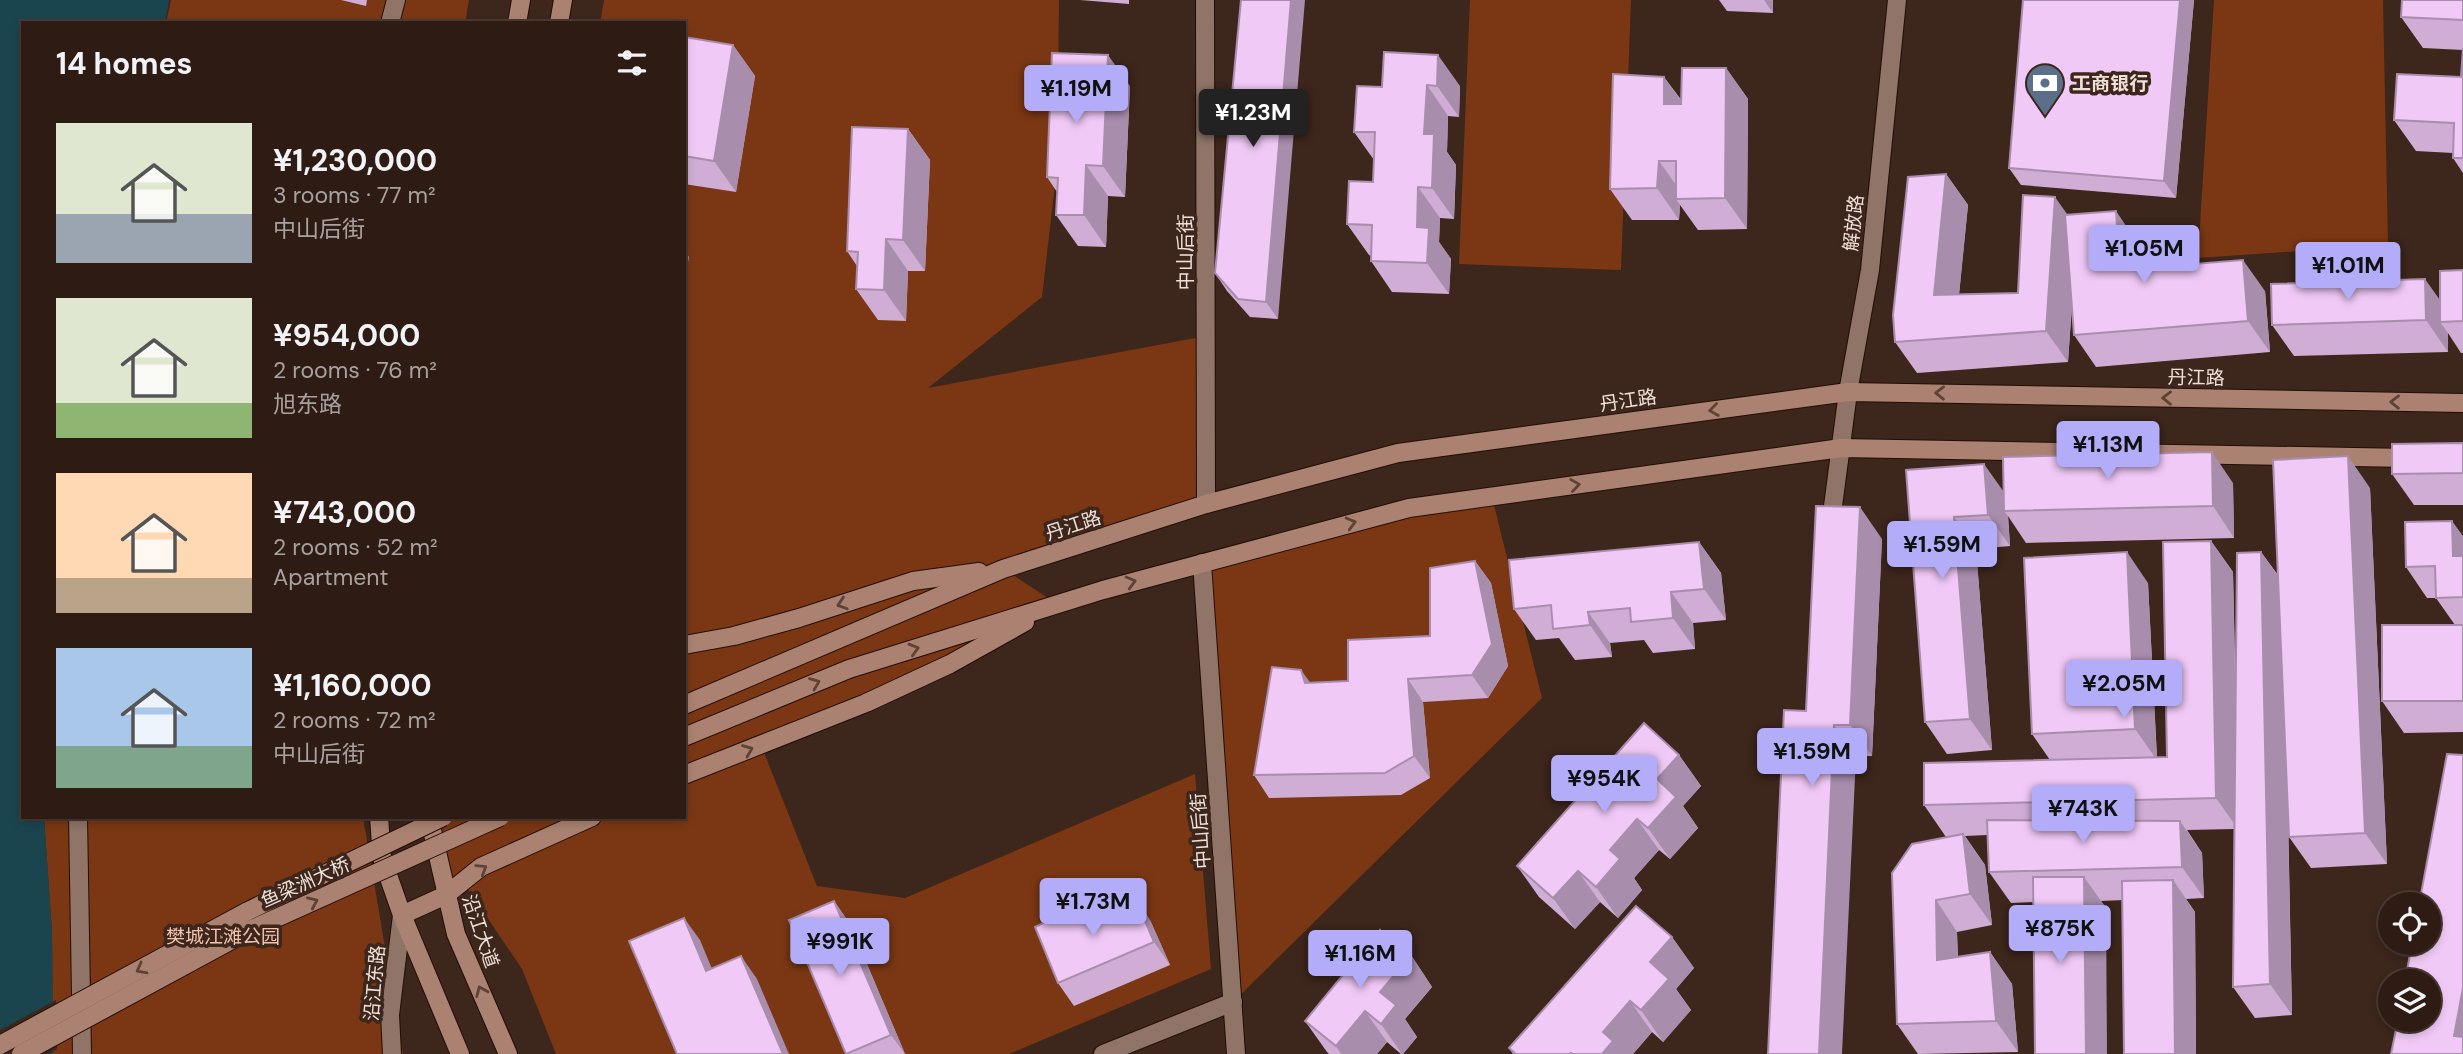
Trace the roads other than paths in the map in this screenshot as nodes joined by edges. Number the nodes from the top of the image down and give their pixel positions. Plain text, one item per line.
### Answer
1 (396, 0) edge
2 (521, 0) edge
3 (564, 0) edge
4 (1205, 0) edge
5 (1897, 0) edge
6 (391, 21) edge
7 (517, 21) edge
8 (559, 21) edge
9 (1848, 392) junction
10 (2463, 403) edge
11 (1842, 448) junction
12 (2463, 459) edge
13 (1206, 504) junction
14 (1828, 547) edge
15 (1202, 564) junction
16 (1003, 569) junction
17 (1057, 604) junction
18 (686, 645) edge
19 (686, 704) edge
20 (686, 736) edge
21 (686, 774) edge
22 (78, 819) edge
23 (379, 819) edge
24 (429, 819) edge
25 (439, 819) edge
26 (496, 819) edge
27 (588, 819) edge
28 (446, 895) junction
29 (402, 915) junction
30 (1233, 1002) junction
31 (0, 1045) edge
32 (21, 1054) edge
33 (82, 1054) edge
34 (392, 1054) edge
35 (460, 1054) edge
36 (508, 1054) edge
37 (1103, 1054) edge
38 (1236, 1054) edge

1 - 6 street
2 - 7 main road
3 - 8 main road
4 - 13 street, 中山后街
5 - 9 street, 解放路
10 -> 9 main road, 丹江路
9 - 11 street, 解放路
9 -> 13 main road, 丹江路
11 - 12 main road
11 - 14 street, 解放路
15 -> 11 main road
13 - 16 main road, 丹江路
17 -> 15 main road
15 - 30 street, 中山后街
16 -> 18 main road
16 - 19 main road, 丹江路
20 -> 17 main road
21 -> 17 main road
22 - 33 street
23 - 29 main road
24 - 28 main road, 沿江大道
25 -> 31 main road, 鱼梁洲大桥, bridge
32 -> 26 main road, 鱼梁洲大桥, bridge
28 -> 27 main road
28 - 29 main road
36 -> 28 main road, 沿江大道
29 - 34 street, 沿江东路
29 - 35 main road
30 - 37 street
30 - 38 street, 中山后街

